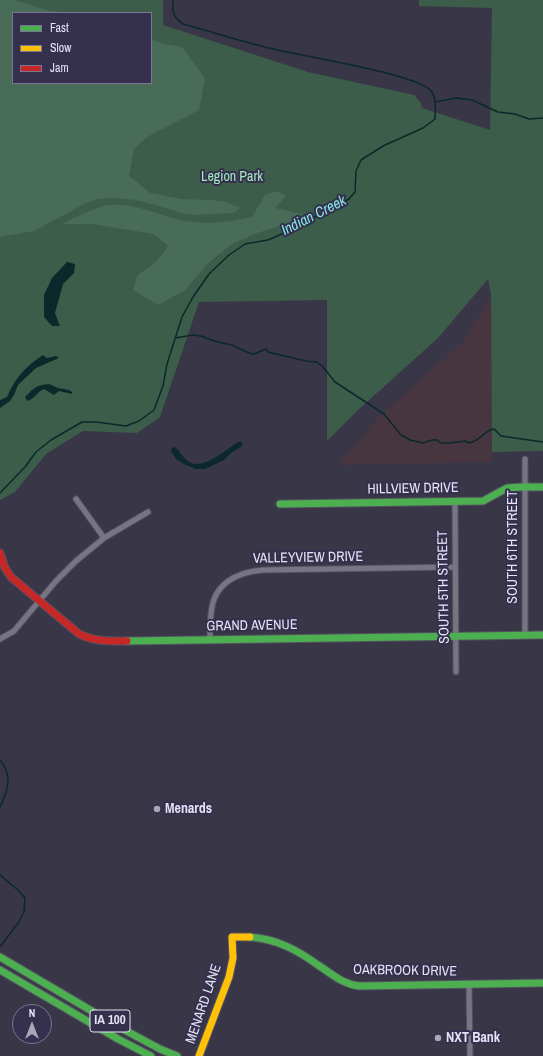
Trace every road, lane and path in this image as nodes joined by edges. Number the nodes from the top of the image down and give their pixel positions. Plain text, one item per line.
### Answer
1 (524, 459) dead end
2 (524, 487) junction
3 (543, 487) edge
4 (76, 500) dead end
5 (455, 501) junction
6 (280, 504) dead end
7 (148, 512) dead end
8 (104, 538) junction
9 (0, 552) edge
10 (455, 568) junction
11 (38, 600) junction
12 (525, 635) junction
13 (543, 635) edge
14 (456, 636) junction
15 (0, 639) edge
16 (210, 639) junction
17 (456, 672) dead end
18 (232, 937) joint
19 (0, 957) edge
20 (0, 970) edge
21 (543, 983) edge
22 (469, 985) junction
23 (151, 1056) edge
24 (177, 1056) edge
25 (200, 1056) edge
26 (470, 1056) edge

1 - 2 street, SOUTH 6TH STREET
2 - 3 main road, HILLVIEW DRIVE
2 - 5 main road, HILLVIEW DRIVE
2 - 12 street, SOUTH 6TH STREET
4 - 8 street
5 - 6 main road, HILLVIEW DRIVE
5 - 10 street, SOUTH 5TH STREET
7 - 8 street
8 - 11 street
9 - 11 main road, GRAND AVENUE
10 - 14 street, SOUTH 5TH STREET
10 - 16 street, VALLEYVIEW DRIVE
11 - 15 street
11 - 16 main road, GRAND AVENUE
12 - 13 main road, GRAND AVENUE
12 - 14 main road, GRAND AVENUE
14 - 16 main road, GRAND AVENUE
14 - 17 street, SOUTH 5TH STREET
18 - 22 main road, OAKBROOK DRIVE
18 - 25 main road, MENARD LANE
19 - 24 main road, IA 100
20 - 23 main road, IA 100
21 - 22 main road, OAKBROOK DRIVE
22 - 26 street

